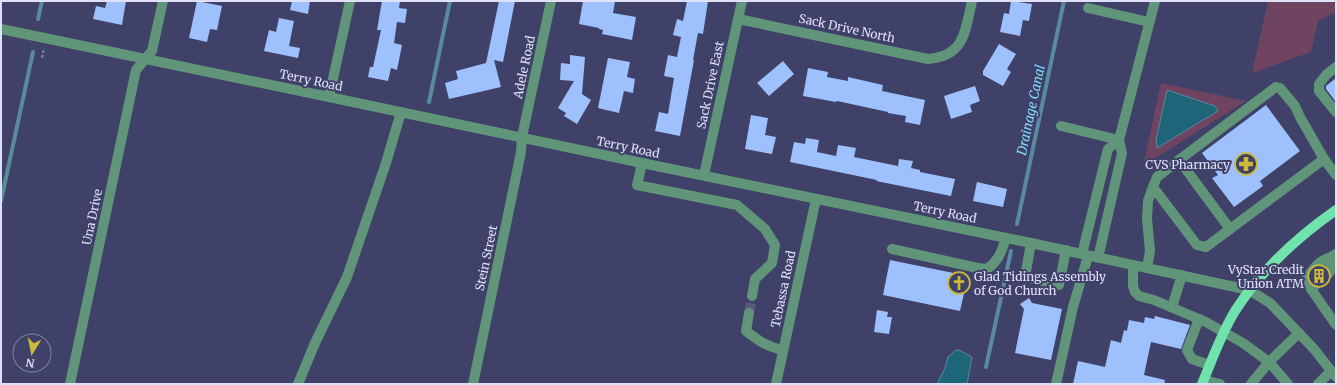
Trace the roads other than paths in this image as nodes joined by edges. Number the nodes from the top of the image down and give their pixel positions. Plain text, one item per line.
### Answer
1 (163, 1) edge
2 (350, 1) edge
3 (551, 1) edge
4 (742, 1) edge
5 (972, 1) edge
6 (1155, 1) edge
7 (1088, 8) dead end
8 (738, 19) junction
9 (1149, 22) junction
10 (1, 29) edge
11 (146, 59) junction
12 (1336, 67) edge
13 (329, 97) junction
14 (400, 112) junction
15 (1336, 112) edge
16 (1061, 126) dead end
17 (522, 138) junction
18 (1119, 140) junction
19 (1324, 159) junction
20 (1179, 160) junction
21 (642, 163) junction
22 (704, 175) junction
23 (1336, 175) edge
24 (1153, 187) junction
25 (816, 199) junction
26 (1335, 212) edge
27 (1230, 230) junction
28 (1006, 238) junction
29 (1031, 243) junction
30 (892, 248) dead end
31 (1066, 250) junction
32 (1089, 256) junction
33 (1333, 256) edge
34 (1133, 266) junction
35 (1147, 268) junction
36 (1182, 275) junction
37 (1249, 290) junction
38 (752, 296) tunnel mouth
39 (1172, 307) junction
40 (749, 313) tunnel mouth
41 (1199, 319) junction
42 (1336, 325) edge
43 (1224, 333) junction
44 (1299, 333) junction
45 (783, 350) junction
46 (1269, 362) junction
47 (1209, 365) junction
48 (1334, 374) edge
49 (1203, 382) edge
50 (70, 384) edge
51 (298, 384) edge
52 (473, 384) edge
53 (776, 384) edge
54 (1056, 384) edge
55 (1220, 384) edge
56 (1251, 384) edge
57 (1288, 384) edge
58 (1318, 384) edge

1 - 11 street, Una Drive
2 - 13 street
3 - 17 street, Adele Road
4 - 8 street, Sack Drive East
5 - 8 street, Sack Drive North
6 - 9 street
7 - 9 street
8 - 22 street, Sack Drive East
9 - 18 street
10 - 11 street, Terry Road
11 - 13 street, Terry Road
11 - 50 street, Una Drive
12 - 15 street
13 - 14 street, Terry Road
14 - 17 street, Terry Road
14 - 51 street
16 - 18 street
17 - 21 street, Terry Road
17 - 52 street, Stein Street
18 - 32 street
18 - 32 street
19 - 20 street
19 - 23 street
19 - 27 street
20 - 24 street
20 - 27 street
21 - 22 street, Terry Road
21 - 38 street
22 - 25 street, Terry Road
24 - 27 street
24 - 35 street
25 - 28 street, Terry Road
25 - 45 street, Tebassa Road
26 - 37 main road
28 - 29 street, Terry Road
28 - 30 street
29 - 31 street, Terry Road
29 - 31 street
31 - 32 street, Terry Road
32 - 34 street, Terry Road
32 - 54 street
33 - 42 street
34 - 35 street, Terry Road
34 - 39 street
35 - 36 street, Terry Road
36 - 37 street, Terry Road
36 - 39 street
37 - 43 main road
37 - 44 street, Terry Road
39 - 41 street
40 - 45 street
41 - 43 street
41 - 47 street
43 - 46 street
43 - 47 main road
44 - 46 street
44 - 48 street, Terry Road
45 - 53 street, Tebassa Road
46 - 56 street
46 - 57 street
47 - 49 main road
48 - 58 street
49 - 55 street

